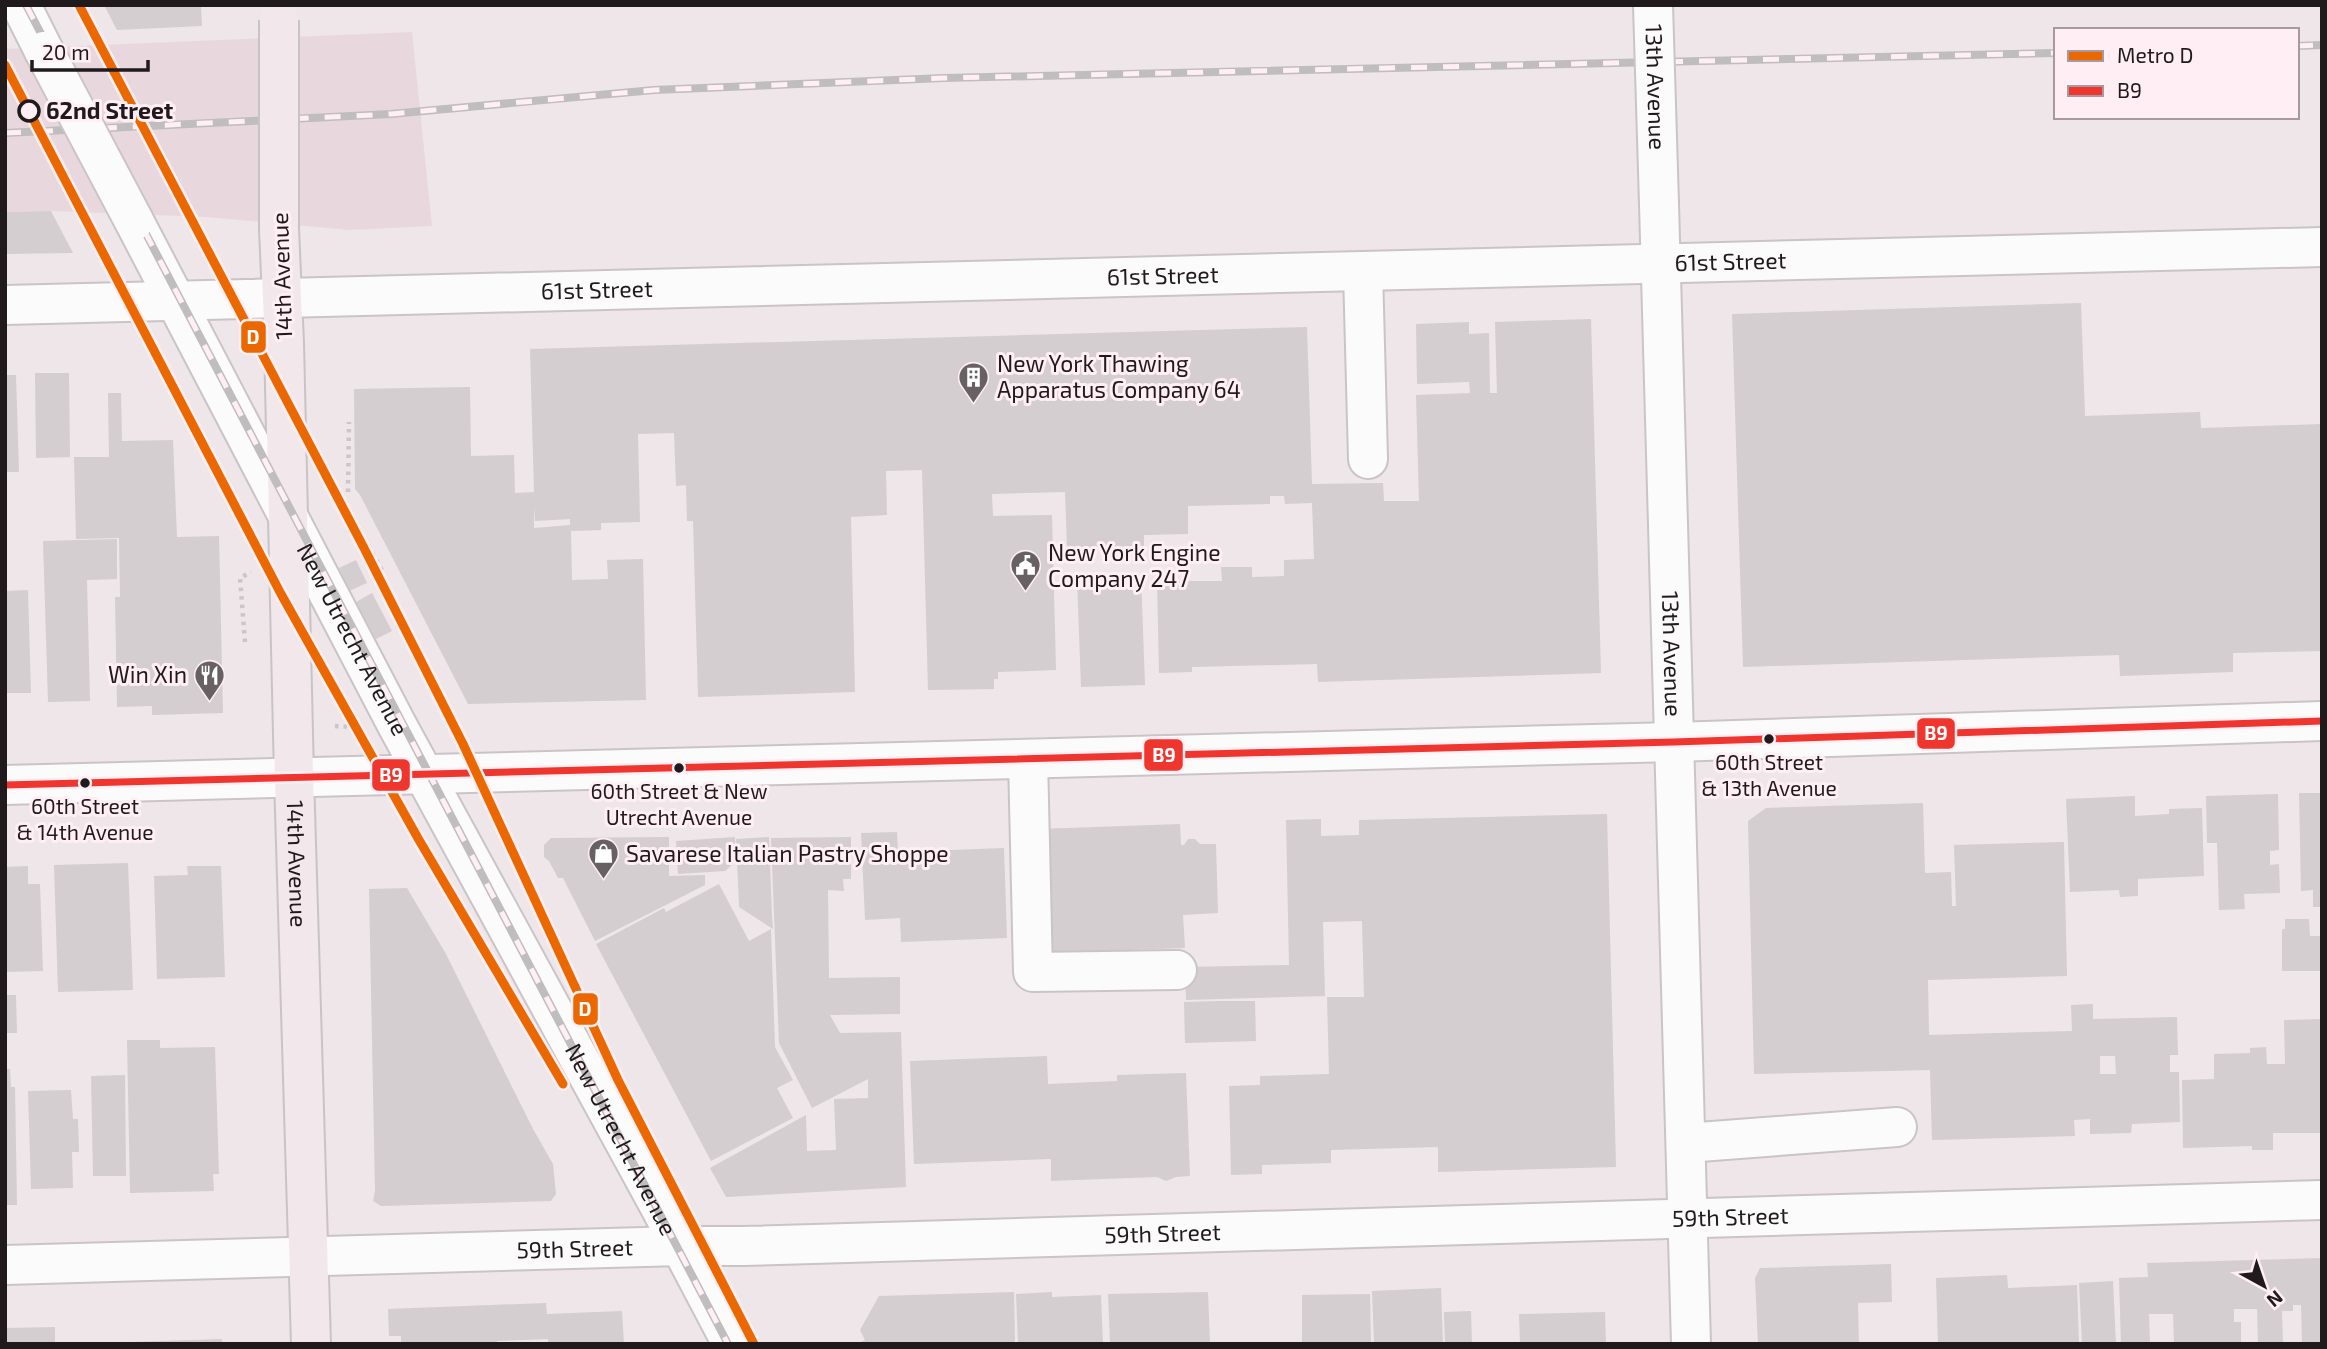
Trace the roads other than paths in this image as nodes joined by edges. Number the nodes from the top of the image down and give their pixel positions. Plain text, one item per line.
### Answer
1 (20, 5) edge
2 (1653, 5) edge
3 (278, 12) edge
4 (2322, 247) edge
5 (1660, 264) junction
6 (1363, 271) junction
7 (282, 299) junction
8 (175, 301) junction
9 (5, 305) edge
10 (1368, 459) dead end
11 (288, 514) junction
12 (2322, 721) edge
13 (1674, 742) junction
14 (1028, 759) junction
15 (424, 774) junction
16 (294, 777) junction
17 (5, 785) edge
18 (1177, 970) dead end
19 (1897, 1127) dead end
20 (1686, 1143) junction
21 (2322, 1200) edge
22 (1688, 1218) junction
23 (681, 1246) junction
24 (308, 1256) junction
25 (5, 1265) edge
26 (311, 1344) edge
27 (732, 1344) edge
28 (1691, 1344) edge

1 - 8 street, New Utrecht Avenue, bridge
2 - 5 street, 13th Avenue, bridge
3 - 7 main road, 14th Avenue, bridge
4 - 5 street, 61st Street
5 - 6 street, 61st Street
5 - 13 street, 13th Avenue
6 - 7 street, 61st Street
6 - 10 street
7 - 8 street, 61st Street
7 - 11 main road, 14th Avenue
8 - 9 street, 61st Street
8 - 11 street, New Utrecht Avenue
11 - 15 street, New Utrecht Avenue
11 - 16 main road, 14th Avenue
12 - 13 street
13 - 14 street
13 - 20 street, 13th Avenue
14 - 15 street
14 - 18 street
15 - 16 street
15 - 23 street, New Utrecht Avenue
16 - 17 street
16 - 24 main road, 14th Avenue
19 - 20 street
20 - 22 street, 13th Avenue
21 - 22 street, 59th Street
22 - 23 street, 59th Street
22 - 28 street, 13th Avenue
23 - 24 street, 59th Street
23 - 27 street, New Utrecht Avenue
24 - 25 street, 59th Street
24 - 26 main road, 14th Avenue

